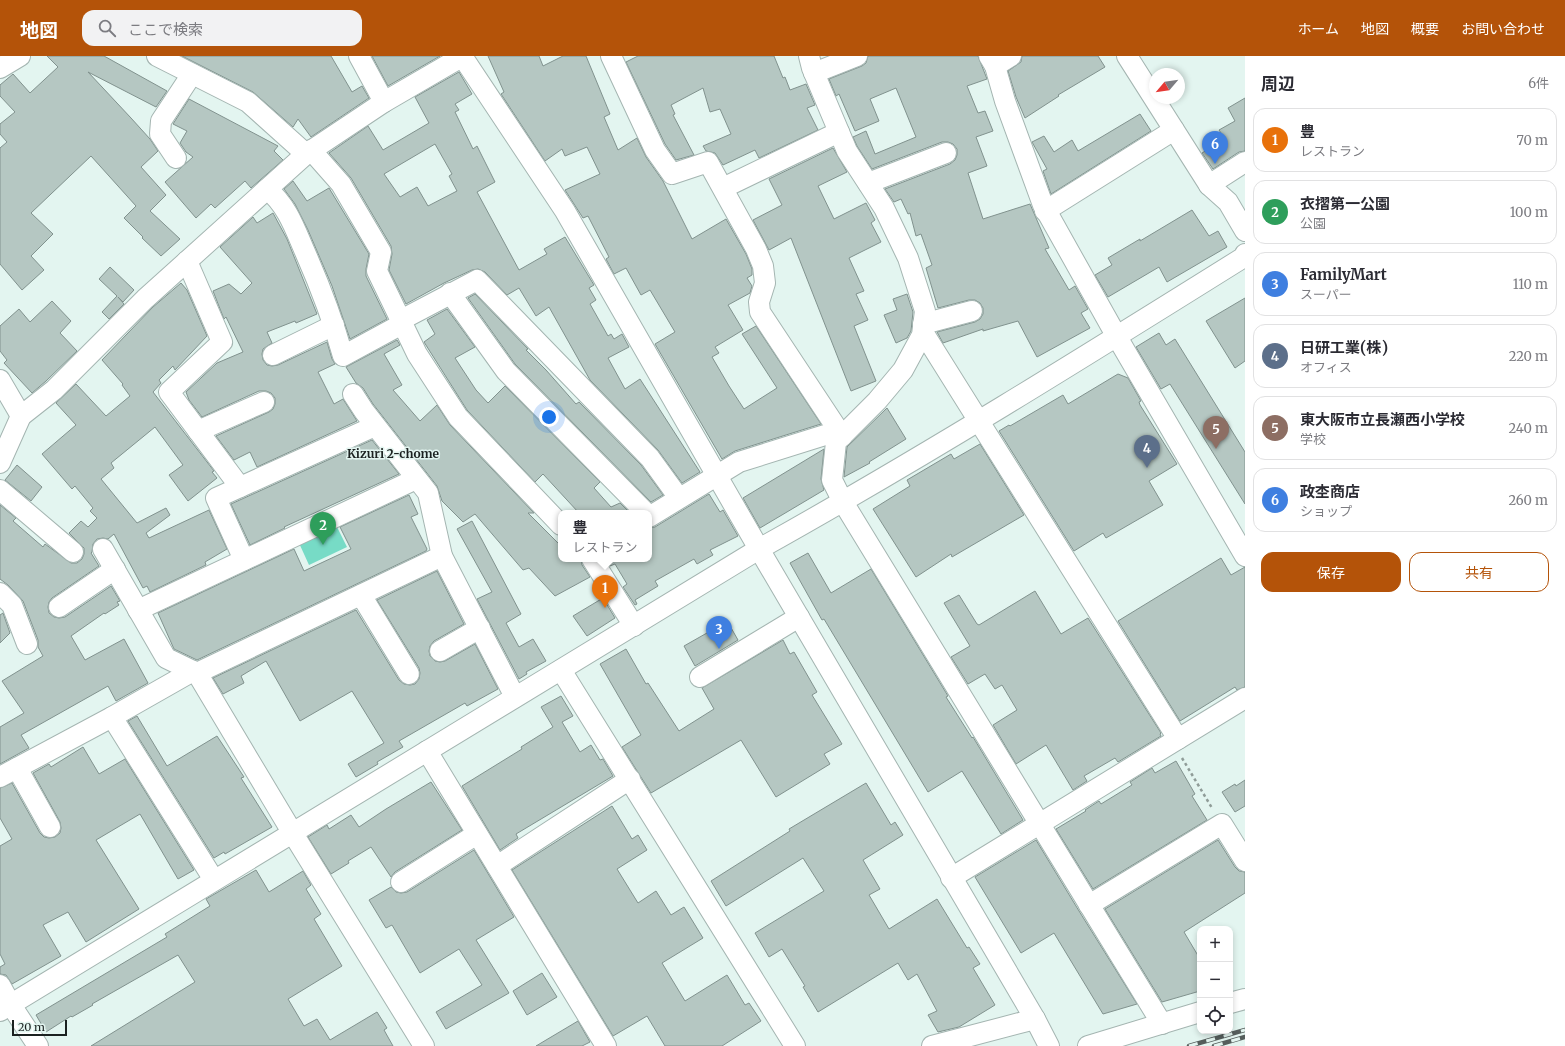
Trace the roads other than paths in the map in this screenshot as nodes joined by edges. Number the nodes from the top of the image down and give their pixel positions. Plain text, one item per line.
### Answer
1 (20, 56) edge
2 (157, 56) edge
3 (359, 56) edge
4 (462, 56) edge
5 (611, 56) edge
6 (856, 56) edge
7 (1127, 56) edge
8 (998, 59) edge
9 (812, 65) edge
10 (0, 68) edge
11 (192, 74) junction
12 (384, 102) junction
13 (1174, 130) junction
14 (839, 132) junction
15 (309, 152) junction
16 (946, 153) dead end
17 (176, 158) dead end
18 (1245, 162) edge
19 (868, 183) junction
20 (1209, 185) junction
21 (723, 188) junction
22 (267, 189) junction
23 (1046, 211) junction
24 (1245, 232) edge
25 (1245, 254) edge
26 (187, 261) junction
27 (450, 293) junction
28 (972, 311) dead end
29 (402, 322) junction
30 (334, 325) junction
31 (923, 328) junction
32 (1117, 336) junction
33 (272, 355) dead end
34 (0, 380) edge
35 (353, 394) dead end
36 (264, 402) dead end
37 (21, 416) junction
38 (978, 420) junction
39 (375, 426) junction
40 (198, 430) junction
41 (842, 436) junction
42 (0, 463) edge
43 (717, 475) junction
44 (416, 479) junction
45 (240, 487) junction
46 (0, 490) edge
47 (680, 498) junction
48 (843, 502) junction
49 (642, 510) edge
50 (652, 514) edge
51 (558, 522) edge
52 (103, 549) dead end
53 (759, 549) junction
54 (73, 552) dead end
55 (442, 556) junction
56 (1245, 556) edge
57 (244, 560) junction
58 (594, 562) edge
59 (115, 569) junction
60 (0, 593) edge
61 (361, 595) junction
62 (59, 607) dead end
63 (138, 610) junction
64 (799, 617) junction
65 (634, 626) junction
66 (480, 628) junction
67 (27, 644) dead end
68 (440, 651) dead end
69 (561, 670) junction
70 (195, 672) junction
71 (409, 674) dead end
72 (700, 677) dead end
73 (515, 697) junction
74 (1245, 698) edge
75 (112, 717) junction
76 (1175, 741) junction
77 (426, 751) junction
78 (9, 772) edge
79 (630, 779) junction
80 (1040, 824) junction
81 (50, 827) dead end
82 (1232, 829) edge
83 (292, 832) junction
84 (477, 834) junction
85 (1245, 861) edge
86 (497, 866) junction
87 (951, 878) junction
88 (214, 880) junction
89 (401, 882) dead end
90 (1089, 905) junction
91 (0, 985) edge
92 (1245, 999) edge
93 (1233, 1002) edge
94 (5, 1008) edge
95 (1197, 1013) edge
96 (1035, 1019) junction
97 (1162, 1024) junction
98 (38, 1046) edge
99 (424, 1046) edge
100 (606, 1046) edge
101 (795, 1046) edge
102 (932, 1046) edge
103 (1049, 1046) edge
104 (1088, 1046) edge

1 - 10 street
2 - 11 street
3 - 12 street
4 - 12 street
4 - 43 street
5 - 21 street
6 - 9 street
7 - 13 street
8 - 23 street
9 - 14 street
11 - 15 street
11 - 17 street
12 - 15 street
13 - 20 street
13 - 23 street
14 - 19 street
14 - 21 street
15 - 22 street
15 - 29 street
16 - 19 street
18 - 20 street
19 - 31 street
20 - 24 street
21 - 41 street
22 - 26 street
22 - 30 street
23 - 32 street
25 - 32 street
26 - 37 street
26 - 40 street
27 - 29 street
27 - 47 street
27 - 49 street
28 - 31 street
29 - 30 street
29 - 51 street
30 - 33 street
31 - 38 street
31 - 41 street
32 - 38 street
32 - 56 street
34 - 37 street
35 - 39 street
36 - 40 street
37 - 42 street
38 - 48 street
38 - 76 street
39 - 44 street
39 - 45 street
40 - 45 street
41 - 43 street
41 - 48 street
43 - 47 street
43 - 53 street
44 - 55 street
44 - 57 street
45 - 57 street
46 - 54 street
47 - 50 street
48 - 53 street
48 - 80 street
52 - 59 street
53 - 64 street
53 - 65 street
55 - 61 street
55 - 66 street
57 - 63 street
58 - 65 street
59 - 62 street
59 - 63 street
60 - 67 street
61 - 70 street
61 - 71 street
63 - 70 street
64 - 72 street
64 - 87 street
65 - 69 street
66 - 68 street
66 - 73 street
69 - 73 street
69 - 79 street
70 - 75 street
70 - 83 street
73 - 77 street
74 - 76 street
75 - 78 street
75 - 88 street
76 - 80 street
77 - 83 street
77 - 84 street
78 - 81 street
79 - 86 street
79 - 101 street
80 - 87 street
80 - 90 street
82 - 85 street
82 - 90 street
83 - 88 street
83 - 99 street
84 - 86 street
84 - 89 street
86 - 100 street
87 - 96 street
88 - 94 street
90 - 97 street
91 - 94 street
92 - 93 street
94 - 98 street
95 - 97 street
96 - 102 street
96 - 103 street
97 - 104 street

